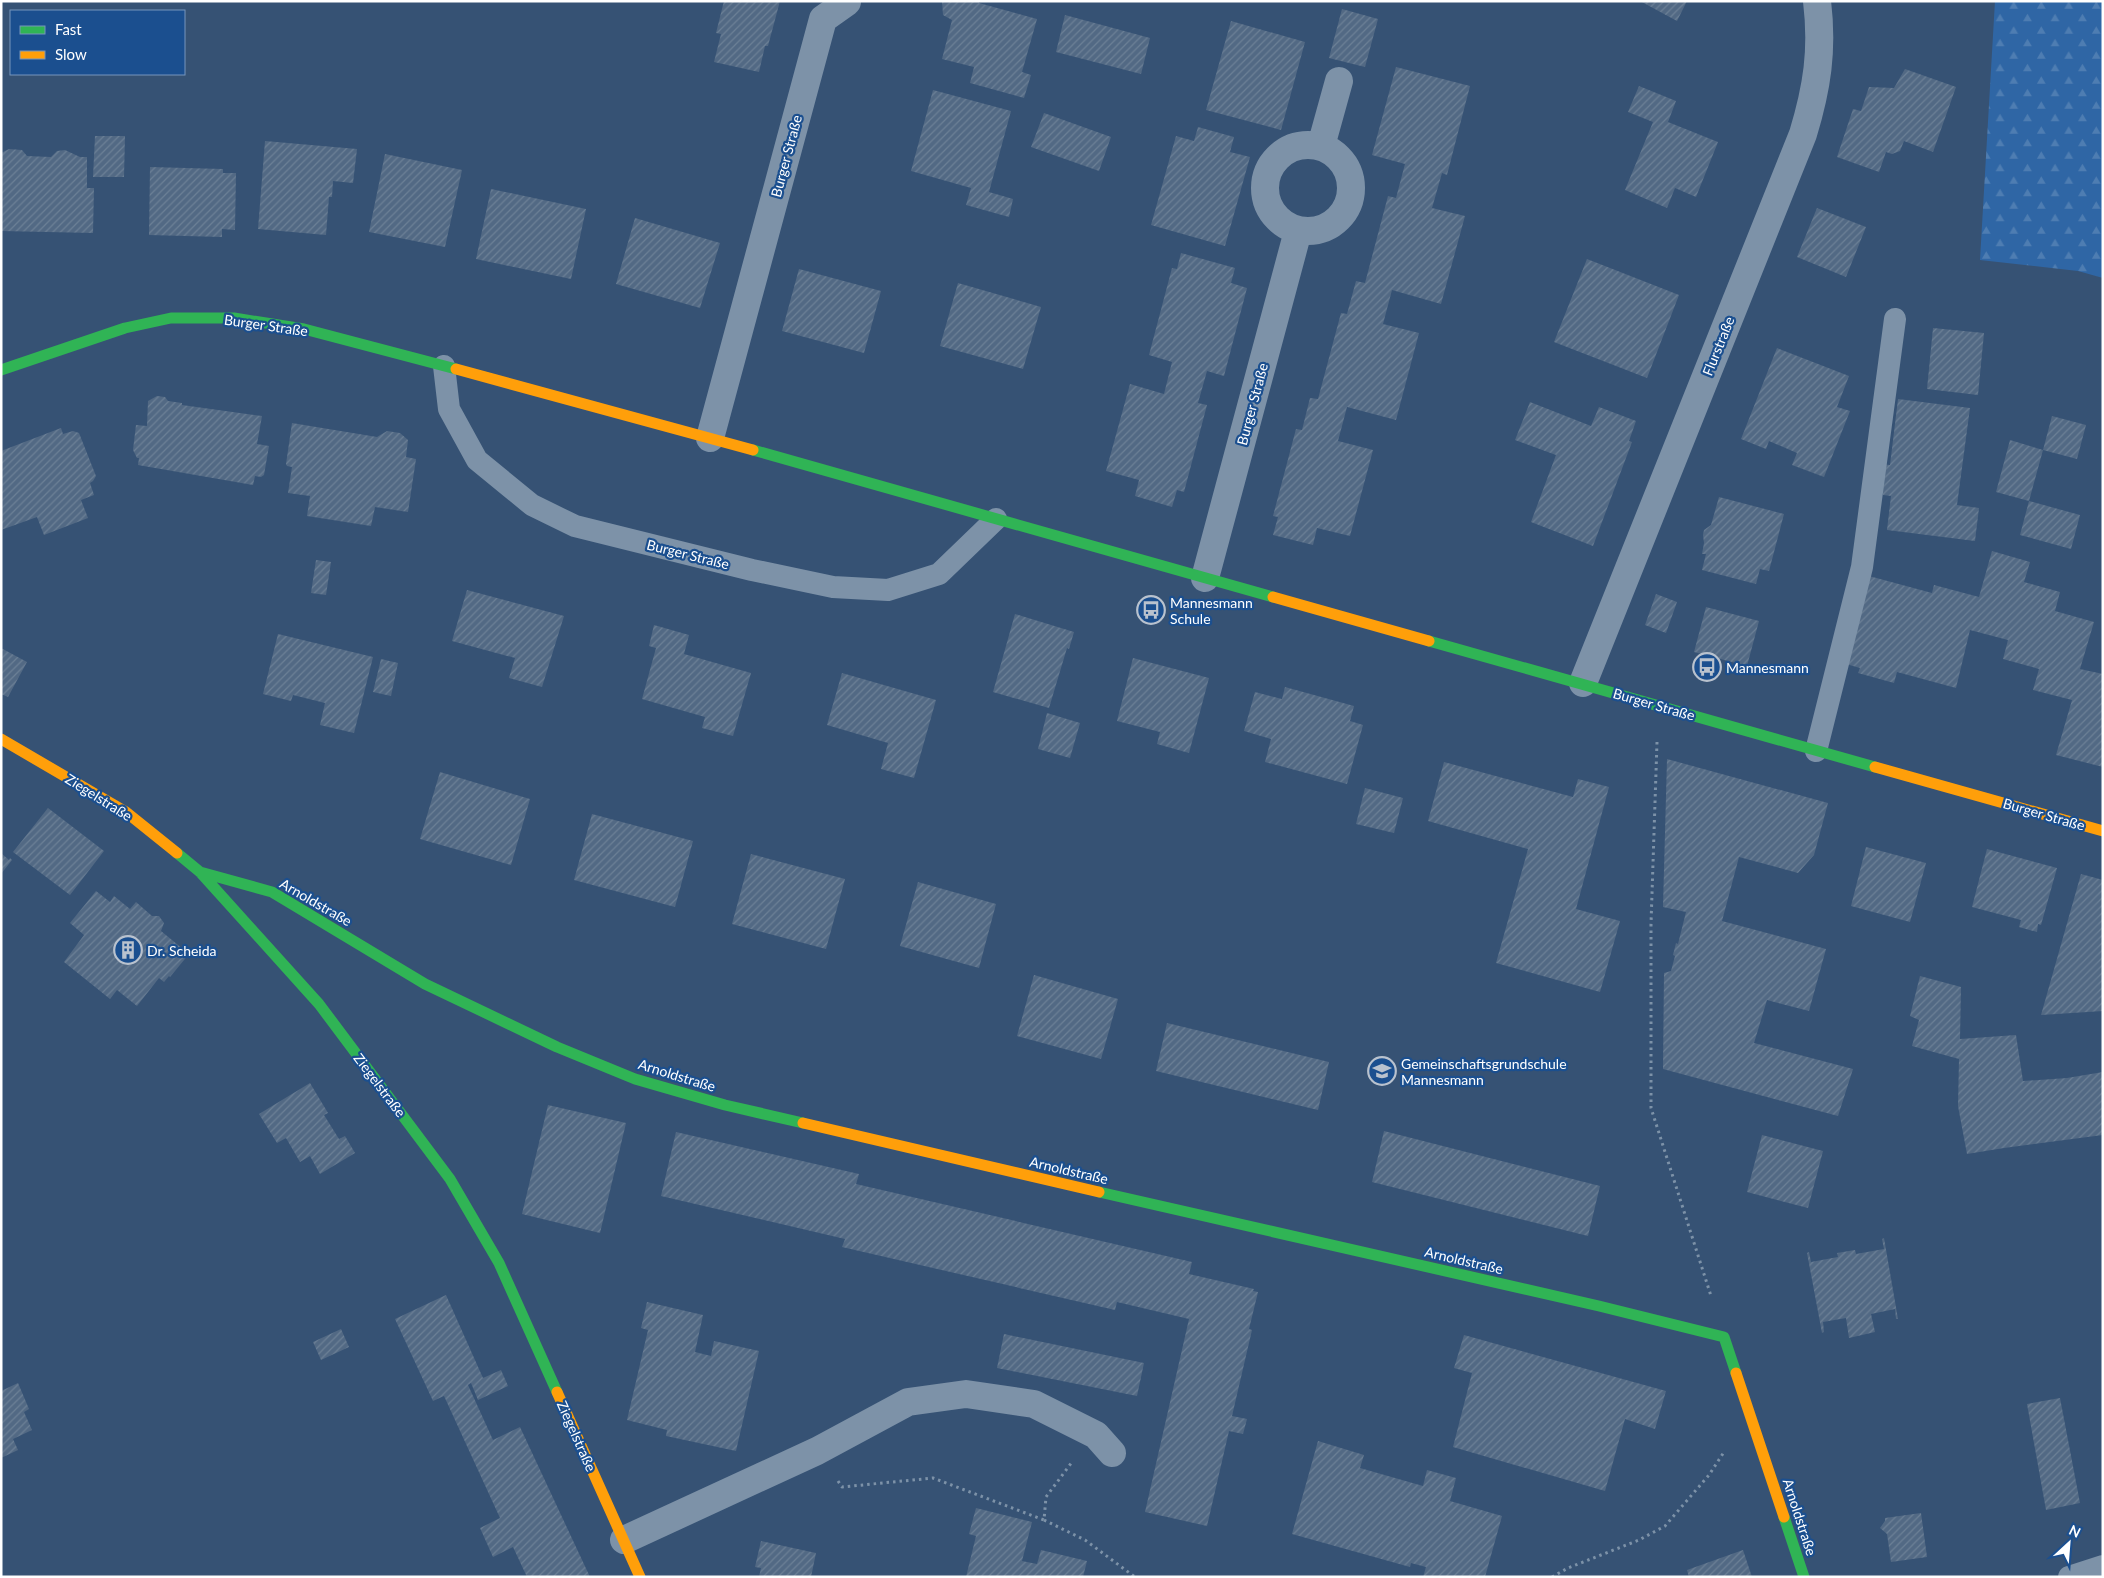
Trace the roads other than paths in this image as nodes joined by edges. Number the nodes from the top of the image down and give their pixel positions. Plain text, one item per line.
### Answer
1 (1817, 1) edge
2 (847, 2) edge
3 (1339, 81) dead end
4 (1321, 146) junction
5 (1298, 231) junction
6 (1895, 319) dead end
7 (444, 366) junction
8 (1, 370) edge
9 (710, 438) junction
10 (996, 519) junction
11 (1205, 578) junction
12 (1583, 683) junction
13 (1, 739) edge
14 (1816, 751) junction
15 (2103, 831) edge
16 (200, 872) junction
17 (1104, 1444) road end
18 (624, 1540) junction
19 (2103, 1566) edge
20 (640, 1577) edge
21 (1804, 1577) edge
22 (2069, 1577) edge

1 - 12 street, Flurstraße
2 - 9 street, Burger Straße
3 - 4 street
4 - 5 street
4 - 5 street
5 - 11 street, Burger Straße
6 - 14 lane
7 - 8 street, Burger Straße
7 - 9 street, Burger Straße
7 - 10 lane, Burger Straße
9 - 10 street, Burger Straße
10 - 11 street, Burger Straße
11 - 12 street, Burger Straße
12 - 14 street, Burger Straße
13 - 16 street, Ziegelstraße
14 - 15 street, Burger Straße
16 - 18 street, Ziegelstraße
16 - 21 street, Arnoldstraße
17 - 18 street
18 - 20 street, Ziegelstraße
19 - 22 lane

